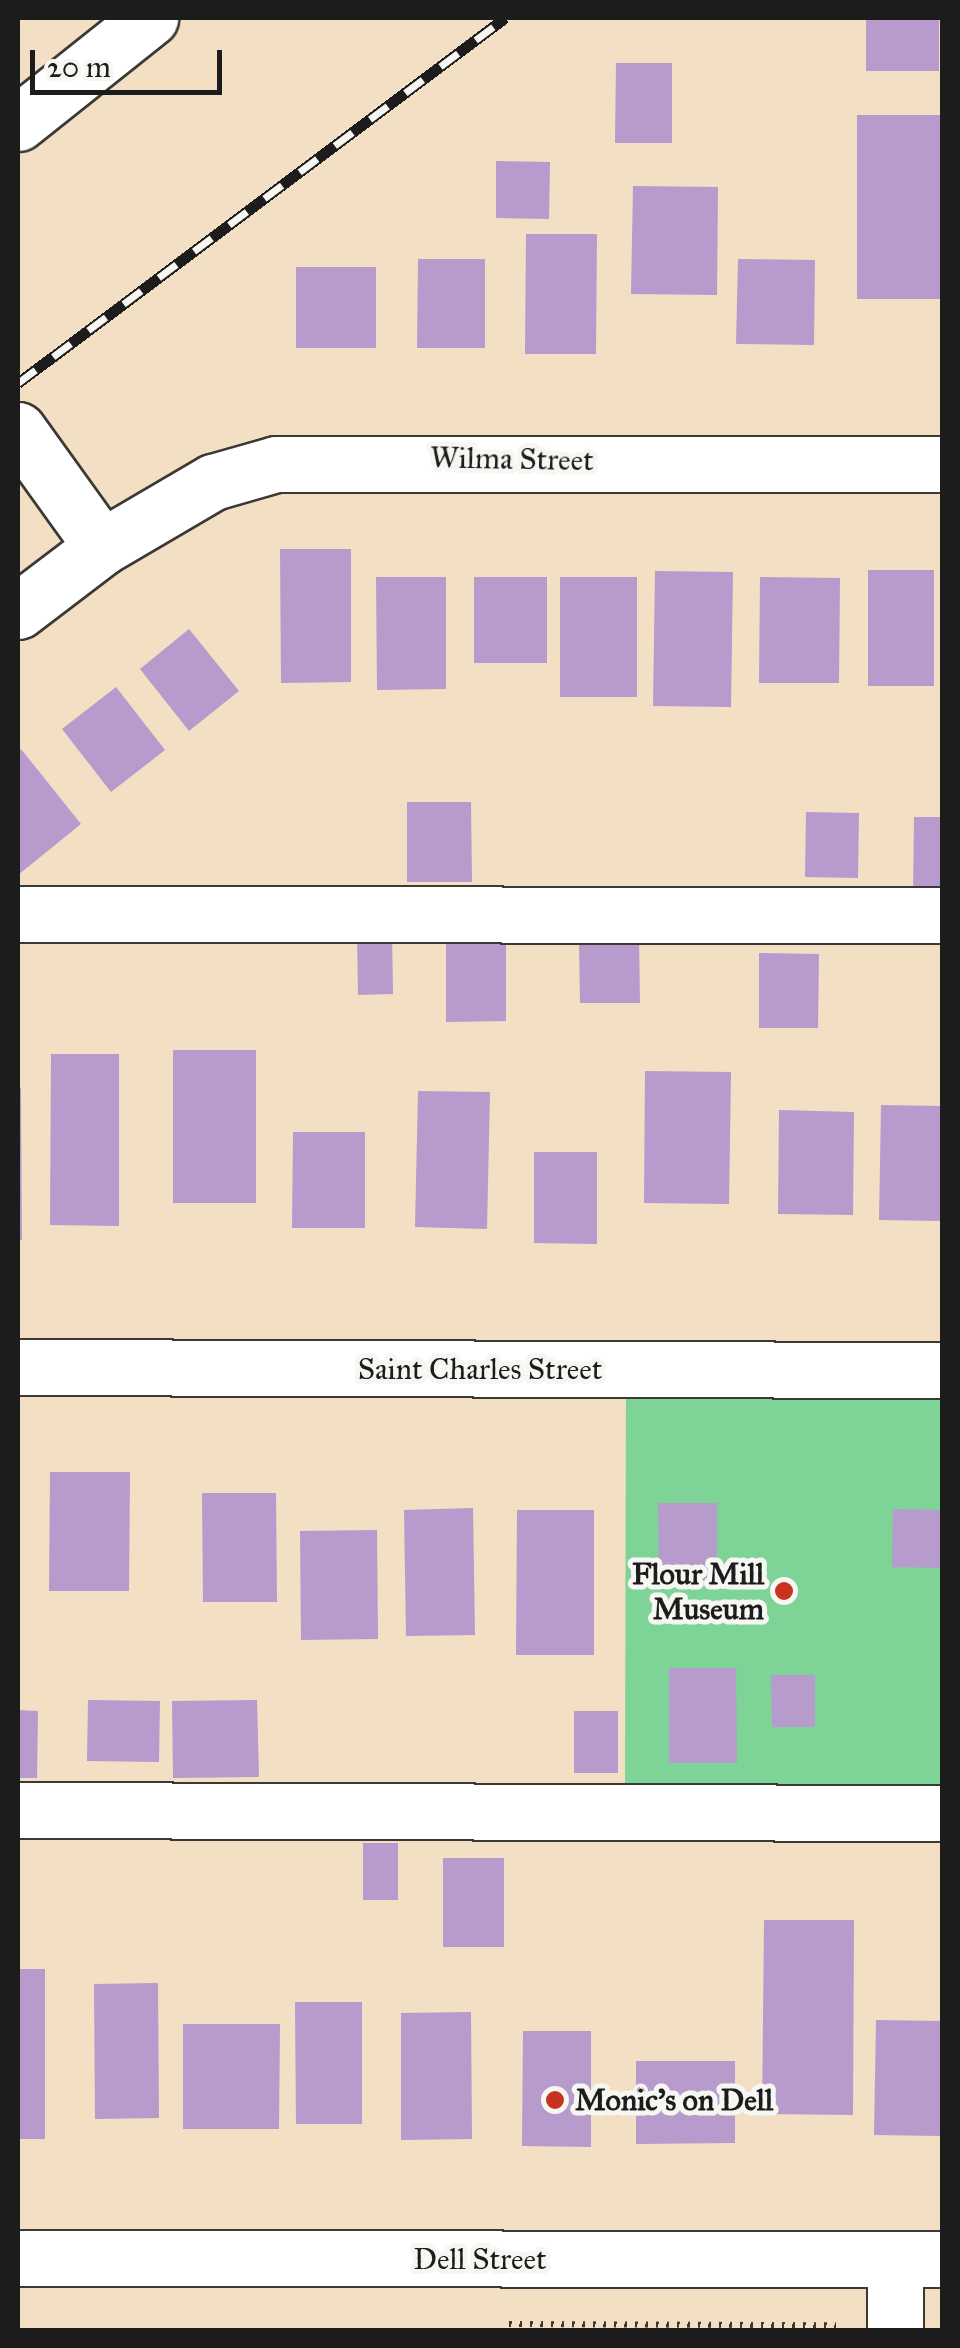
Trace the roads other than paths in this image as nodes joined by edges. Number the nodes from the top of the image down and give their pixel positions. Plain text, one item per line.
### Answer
1 (150, 18) edge
2 (18, 123) edge
3 (18, 430) edge
4 (942, 464) edge
5 (102, 547) junction
6 (18, 612) edge
7 (18, 914) edge
8 (942, 915) edge
9 (18, 1368) edge
10 (942, 1370) edge
11 (18, 1810) edge
12 (942, 1813) edge
13 (18, 2258) edge
14 (919, 2259) edge
15 (895, 2330) edge

1 - 2 street
3 - 5 street
4 - 5 street, Wilma Street
5 - 6 street, Wilma Street
7 - 8 street
9 - 10 street, Saint Charles Street
11 - 12 street
13 - 14 street, Dell Street
14 - 15 street

